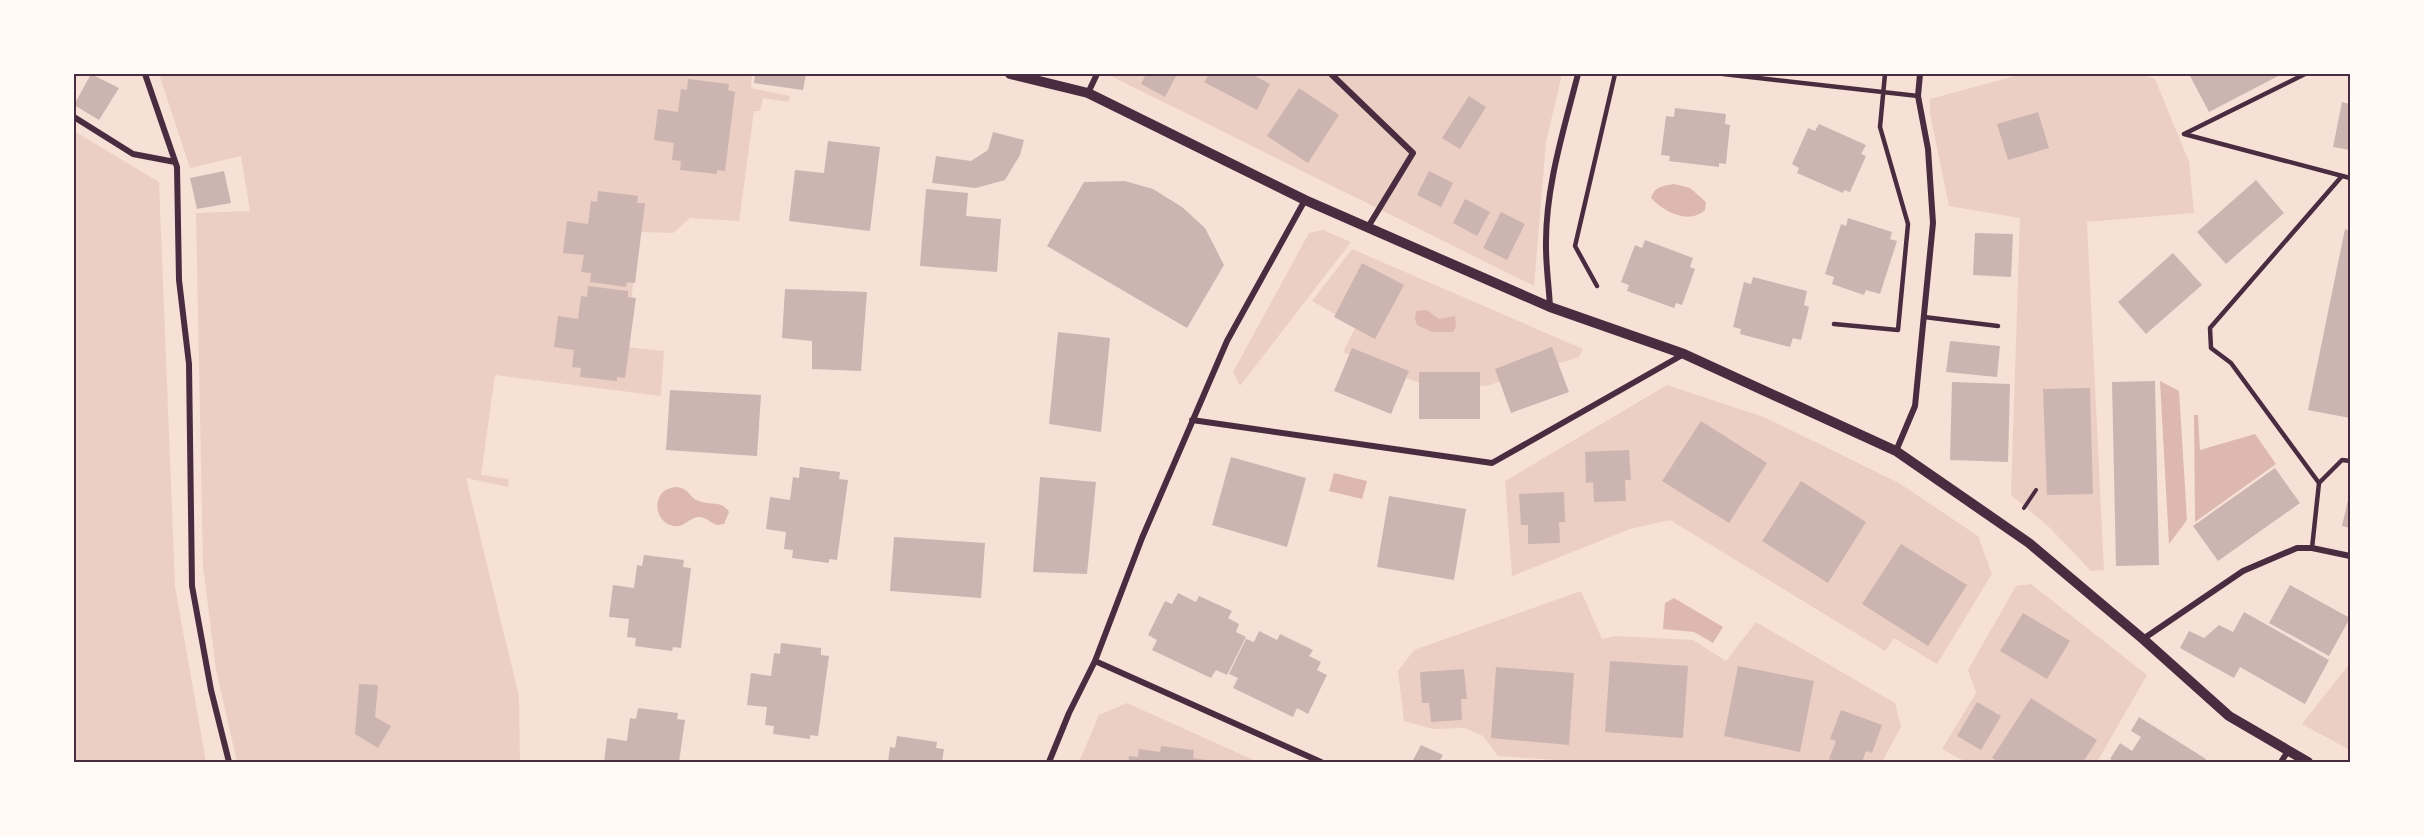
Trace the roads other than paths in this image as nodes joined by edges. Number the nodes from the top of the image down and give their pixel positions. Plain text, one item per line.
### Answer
1 (145, 74) edge
2 (1010, 74) edge
3 (1097, 74) edge
4 (1331, 74) edge
5 (1578, 74) edge
6 (1615, 74) edge
7 (1723, 74) edge
8 (1885, 74) edge
9 (1920, 74) edge
10 (2305, 74) edge
11 (1088, 93) junction
12 (1884, 93) junction
13 (1918, 96) junction
14 (74, 117) edge
15 (175, 162) junction
16 (2342, 176) junction
17 (2350, 178) edge
18 (1305, 200) junction
19 (1368, 227) junction
20 (1597, 286) dead end
21 (1550, 308) junction
22 (1924, 317) junction
23 (1834, 324) dead end
24 (1998, 326) dead end
25 (1684, 354) junction
26 (1192, 420) junction
27 (1896, 451) junction
28 (2350, 461) edge
29 (2319, 483) junction
30 (2312, 548) junction
31 (2350, 556) edge
32 (2143, 639) junction
33 (1095, 661) junction
34 (2288, 751) junction
35 (229, 762) edge
36 (1049, 762) edge
37 (1321, 762) edge
38 (2281, 762) edge
39 (2308, 762) edge

1 - 15 street
2 - 11 street
3 - 11 street
4 - 19 street
5 - 21 street
6 - 20 lane
7 - 12 lane
8 - 12 lane
9 - 13 street
10 - 16 lane
11 - 18 street
12 - 13 lane
12 - 23 lane
13 - 22 street
14 - 15 street
15 - 35 street
16 - 17 lane
16 - 29 lane
18 - 19 street
18 - 26 street
19 - 21 street
21 - 25 street
22 - 24 lane
22 - 27 street
25 - 26 street
25 - 27 street
26 - 33 street
27 - 32 street
28 - 29 lane
29 - 30 lane
30 - 31 street
30 - 32 street
32 - 34 street
33 - 36 street
33 - 37 street
34 - 38 street
34 - 39 street

